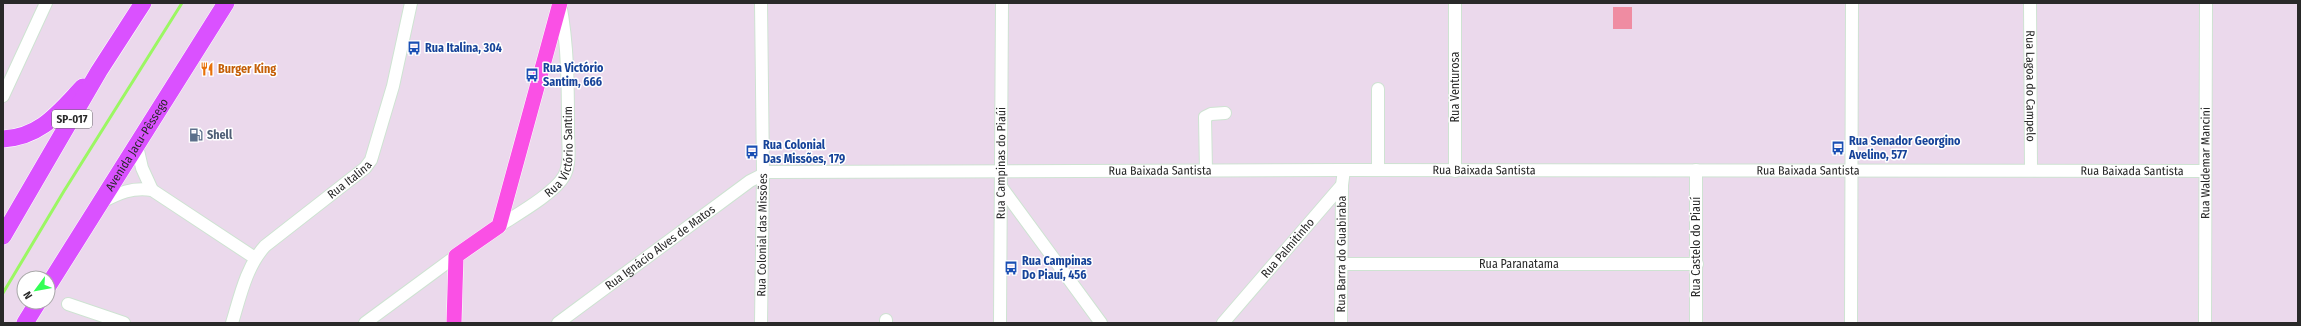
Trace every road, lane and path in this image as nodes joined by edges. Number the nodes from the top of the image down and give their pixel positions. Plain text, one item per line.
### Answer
1 (46, 3) edge
2 (143, 3) edge
3 (226, 3) edge
4 (412, 3) edge
5 (560, 3) edge
6 (761, 3) edge
7 (1002, 3) edge
8 (1454, 3) edge
9 (1852, 3) edge
10 (2030, 3) edge
11 (2206, 3) edge
12 (99, 71) junction
13 (1378, 89) dead end
14 (3, 96) edge
15 (1225, 113) dead end
16 (3, 138) edge
17 (136, 146) junction
18 (1001, 170) junction
19 (1344, 170) junction
20 (1378, 170) junction
21 (1696, 170) junction
22 (1852, 170) junction
23 (2031, 170) junction
24 (1206, 171) junction
25 (1455, 171) junction
26 (2205, 171) junction
27 (763, 173) junction
28 (1342, 186) junction
29 (1002, 188) junction
30 (152, 190) junction
31 (100, 204) junction
32 (499, 226) junction
33 (3, 236) edge
34 (456, 256) junction
35 (255, 258) junction
36 (1342, 264) junction
37 (1697, 264) junction
38 (56, 273) edge
39 (68, 304) dead end
40 (33, 310) edge
41 (25, 323) edge
42 (124, 323) edge
43 (232, 323) edge
44 (364, 323) edge
45 (454, 323) edge
46 (558, 323) edge
47 (761, 323) edge
48 (1000, 323) edge
49 (1101, 323) edge
50 (1223, 323) edge
51 (1341, 323) edge
52 (1696, 323) edge
53 (1851, 323) edge
54 (2205, 323) edge

1 - 14 street
2 - 12 highway, SP-017
3 - 17 highway, Avenida Jacu-Pêssego
4 - 35 street, Rua Italina
5 - 32 main road, Rua Victório Santim
5 - 32 street, Rua Victório Santim
6 - 27 street, Rua Colonial das Missões
7 - 18 street, Rua Campinas do Piaúi
8 - 25 street, Rua Venturosa
9 - 22 street
10 - 23 street, Rua Lagoa do Campelo
11 - 26 street, Rua Waldemar Mancini
12 - 16 highway
12 - 33 highway, SP-017
13 - 20 street
15 - 24 street
17 - 30 street
17 - 31 highway, Avenida Jacu-Pêssego
18 - 24 street, Rua Baixada Santista
18 - 27 street, Rua Baixada Santista
18 - 29 street, Rua Campinas do Piaúi
19 - 20 street, Rua Baixada Santista
19 - 24 street, Rua Baixada Santista
19 - 28 street
20 - 25 street, Rua Baixada Santista
21 - 22 street, Rua Baixada Santista
21 - 25 street, Rua Baixada Santista
21 - 37 street, Rua Castelo do Piauí
22 - 23 street, Rua Baixada Santista
22 - 53 street
23 - 26 street, Rua Baixada Santista
26 - 54 street, Rua Waldemar Mancini
27 - 46 street, Rua Ignácio Alves de Matos
27 - 47 street, Rua Colonial das Missões
28 - 36 street, Rua Barra do Guabiraba
28 - 50 street, Rua Palmitinho
29 - 48 street, Rua Campinas do Piaúi
29 - 49 street
30 - 31 street
30 - 35 street
31 - 38 highway, Avenida Jacu-Pêssego
32 - 34 main road, Rua Victório Santim
34 - 44 street, Rua Victório Santim
34 - 45 main road
35 - 43 street, Rua Italina
36 - 37 street, Rua Paranatama
36 - 51 street, Rua Barra do Guabiraba
37 - 52 street, Rua Castelo do Piauí
39 - 42 street
40 - 41 highway

